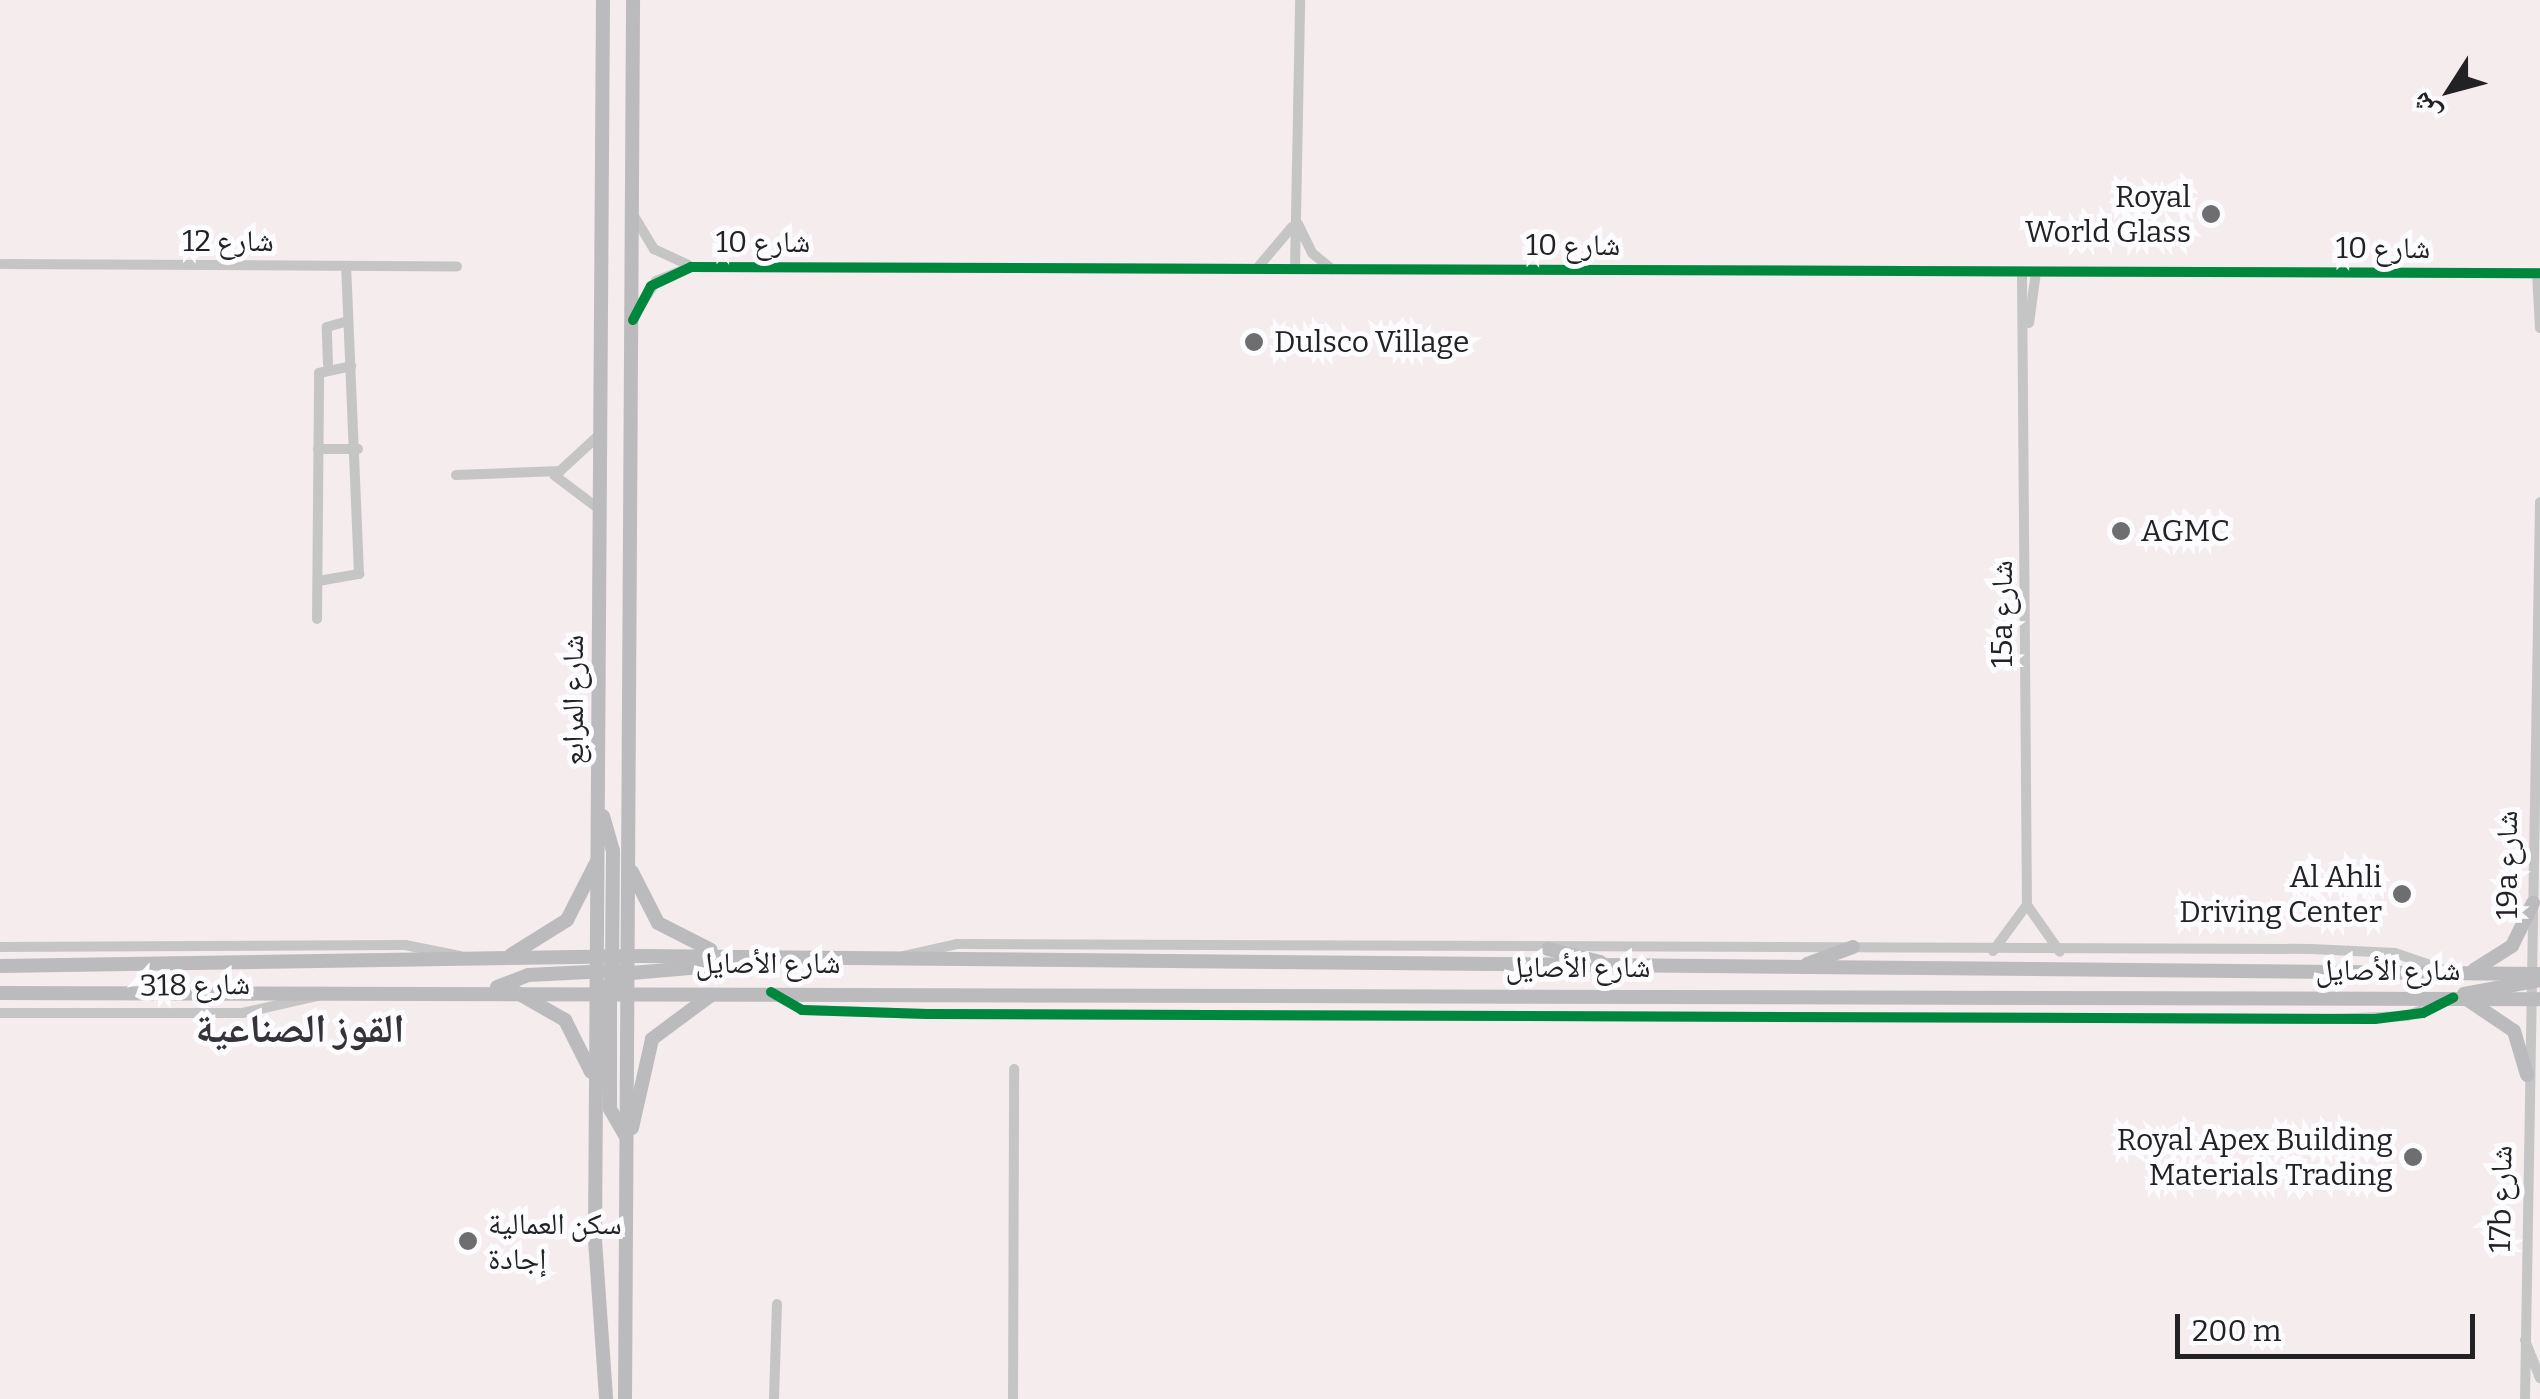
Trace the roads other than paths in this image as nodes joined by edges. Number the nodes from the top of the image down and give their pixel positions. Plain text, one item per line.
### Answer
1 (603, 0) edge
2 (634, 0) edge
3 (1300, 0) edge
4 (633, 212) junction
5 (1296, 217) junction
6 (0, 264) edge
7 (346, 266) junction
8 (456, 266) dead end
9 (700, 267) junction
10 (1254, 269) junction
11 (1295, 269) junction
12 (1333, 269) junction
13 (2022, 272) junction
14 (2036, 272) junction
15 (2538, 273) edge
16 (633, 320) junction
17 (348, 321) junction
18 (2028, 324) junction
19 (2540, 328) edge
20 (328, 364) junction
21 (352, 366) junction
22 (600, 425) junction
23 (318, 449) junction
24 (358, 449) junction
25 (456, 474) dead end
26 (549, 474) junction
27 (2540, 502) edge
28 (600, 510) junction
29 (318, 581) junction
30 (317, 619) dead end
31 (2537, 745) junction
32 (2540, 758) edge
33 (600, 812) junction
34 (600, 850) junction
35 (627, 852) junction
36 (2533, 903) junction
37 (2026, 905) junction
38 (0, 947) edge
39 (1854, 947) junction
40 (1548, 949) junction
41 (1992, 952) junction
42 (2060, 952) junction
43 (466, 958) junction
44 (506, 958) junction
45 (771, 958) junction
46 (897, 960) junction
47 (0, 966) edge
48 (1610, 967) junction
49 (1798, 968) junction
50 (2452, 972) junction
51 (613, 973) junction
52 (2468, 973) junction
53 (2536, 986) edge
54 (502, 988) junction
55 (326, 992) junction
56 (725, 992) junction
57 (771, 992) junction
58 (0, 993) edge
59 (2458, 998) junction
60 (0, 1013) edge
61 (1014, 1069) dead end
62 (2528, 1075) junction
63 (596, 1097) junction
64 (626, 1138) junction
65 (776, 1304) dead end
66 (2525, 1340) junction
67 (2540, 1378) edge
68 (606, 1399) edge
69 (626, 1399) edge
70 (774, 1399) edge
71 (1013, 1399) edge
72 (2525, 1399) edge

1 - 22 main road, شارع المرابع
2 - 4 main road, شارع المرابع
3 - 5 street
4 - 9 street, شارع 10
4 - 16 main road, شارع المرابع
5 - 10 street
5 - 11 street
5 - 12 street
6 - 7 street, شارع 12
7 - 8 street, شارع 12
7 - 17 street
9 - 10 street, شارع 10
9 - 16 street, شارع 10
10 - 11 street, شارع 10
11 - 12 street, شارع 10
12 - 13 street, شارع 10
13 - 14 street, شارع 10
13 - 18 street, 15a شارع
14 - 15 street, شارع 10
14 - 18 street, 15a شارع
15 - 19 street
16 - 35 main road, شارع المرابع
17 - 20 street
17 - 21 street
18 - 37 street, 15a شارع
20 - 21 street
20 - 23 street
21 - 24 street
22 - 26 street
22 - 28 main road, شارع المرابع
23 - 24 street
23 - 29 street
24 - 29 street
25 - 26 street
26 - 28 street
27 - 31 street
28 - 33 main road, شارع المرابع
29 - 30 street
31 - 32 street
31 - 36 street, 19a شارع
33 - 34 main road, شارع المرابع
33 - 51 main road
34 - 44 main road
34 - 51 main road, شارع المرابع
35 - 45 main road
35 - 51 main road, شارع المرابع
36 - 52 main road
36 - 53 street, 19a شارع
37 - 41 street
37 - 42 street
38 - 43 street
39 - 40 street
39 - 41 street
39 - 49 main road
40 - 46 street
40 - 48 main road
41 - 42 street
42 - 50 street
43 - 44 main road, شارع الأصايل
43 - 47 main road, شارع الأصايل
44 - 51 main road, شارع الأصايل
45 - 46 main road, شارع الأصايل
45 - 51 main road, شارع الأصايل
46 - 48 main road, شارع الأصايل
48 - 49 main road, شارع الأصايل
49 - 50 main road, شارع الأصايل
50 - 52 main road, شارع الأصايل
51 - 54 main road, شارع الأصايل
51 - 56 main road, شارع الأصايل
51 - 63 main road, شارع المرابع
51 - 64 main road, شارع المرابع
52 - 53 main road, شارع الأصايل
53 - 59 main road, شارع الأصايل
53 - 62 street, 17b شارع
54 - 55 main road, شارع الأصايل
54 - 63 main road
55 - 58 main road, شارع الأصايل
55 - 60 street, شارع 318
56 - 57 main road, شارع الأصايل
56 - 64 main road
57 - 59 main road, شارع الأصايل
57 - 59 street
59 - 62 main road
61 - 71 street
62 - 66 street, 17b شارع
63 - 68 main road, شارع المرابع
64 - 69 main road, شارع المرابع
65 - 70 street
66 - 67 street
66 - 72 street, 17b شارع

